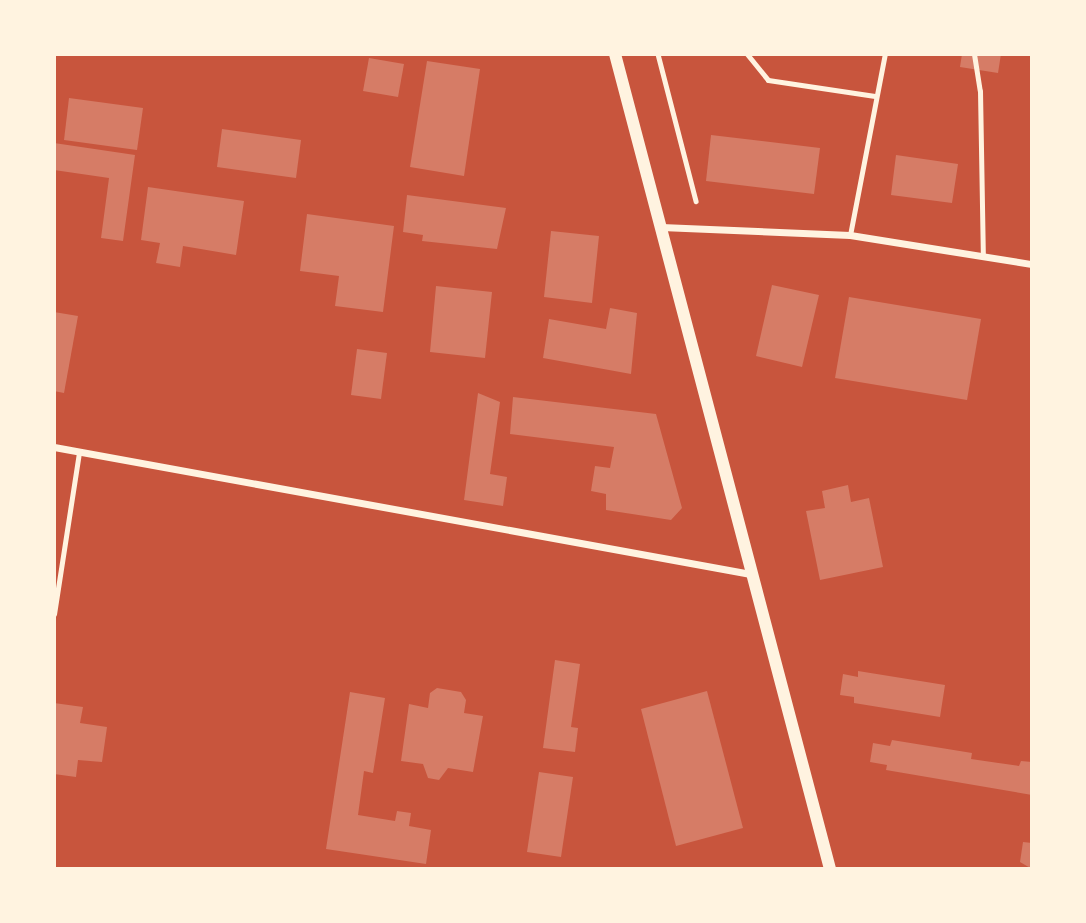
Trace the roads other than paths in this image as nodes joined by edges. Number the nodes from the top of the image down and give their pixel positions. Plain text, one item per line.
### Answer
1 (615, 54) edge
2 (747, 54) edge
3 (885, 54) edge
4 (974, 54) edge
5 (875, 96) junction
6 (661, 227) junction
7 (850, 234) junction
8 (983, 255) junction
9 (1032, 264) edge
10 (54, 447) edge
11 (79, 452) junction
12 (751, 574) junction
13 (54, 614) edge
14 (830, 869) edge

1 - 6 street
2 - 5 lane
3 - 5 lane
4 - 8 lane
5 - 7 lane
6 - 7 street
6 - 12 street
7 - 8 street
8 - 9 street
10 - 11 street
11 - 12 street
11 - 13 lane
12 - 14 street

